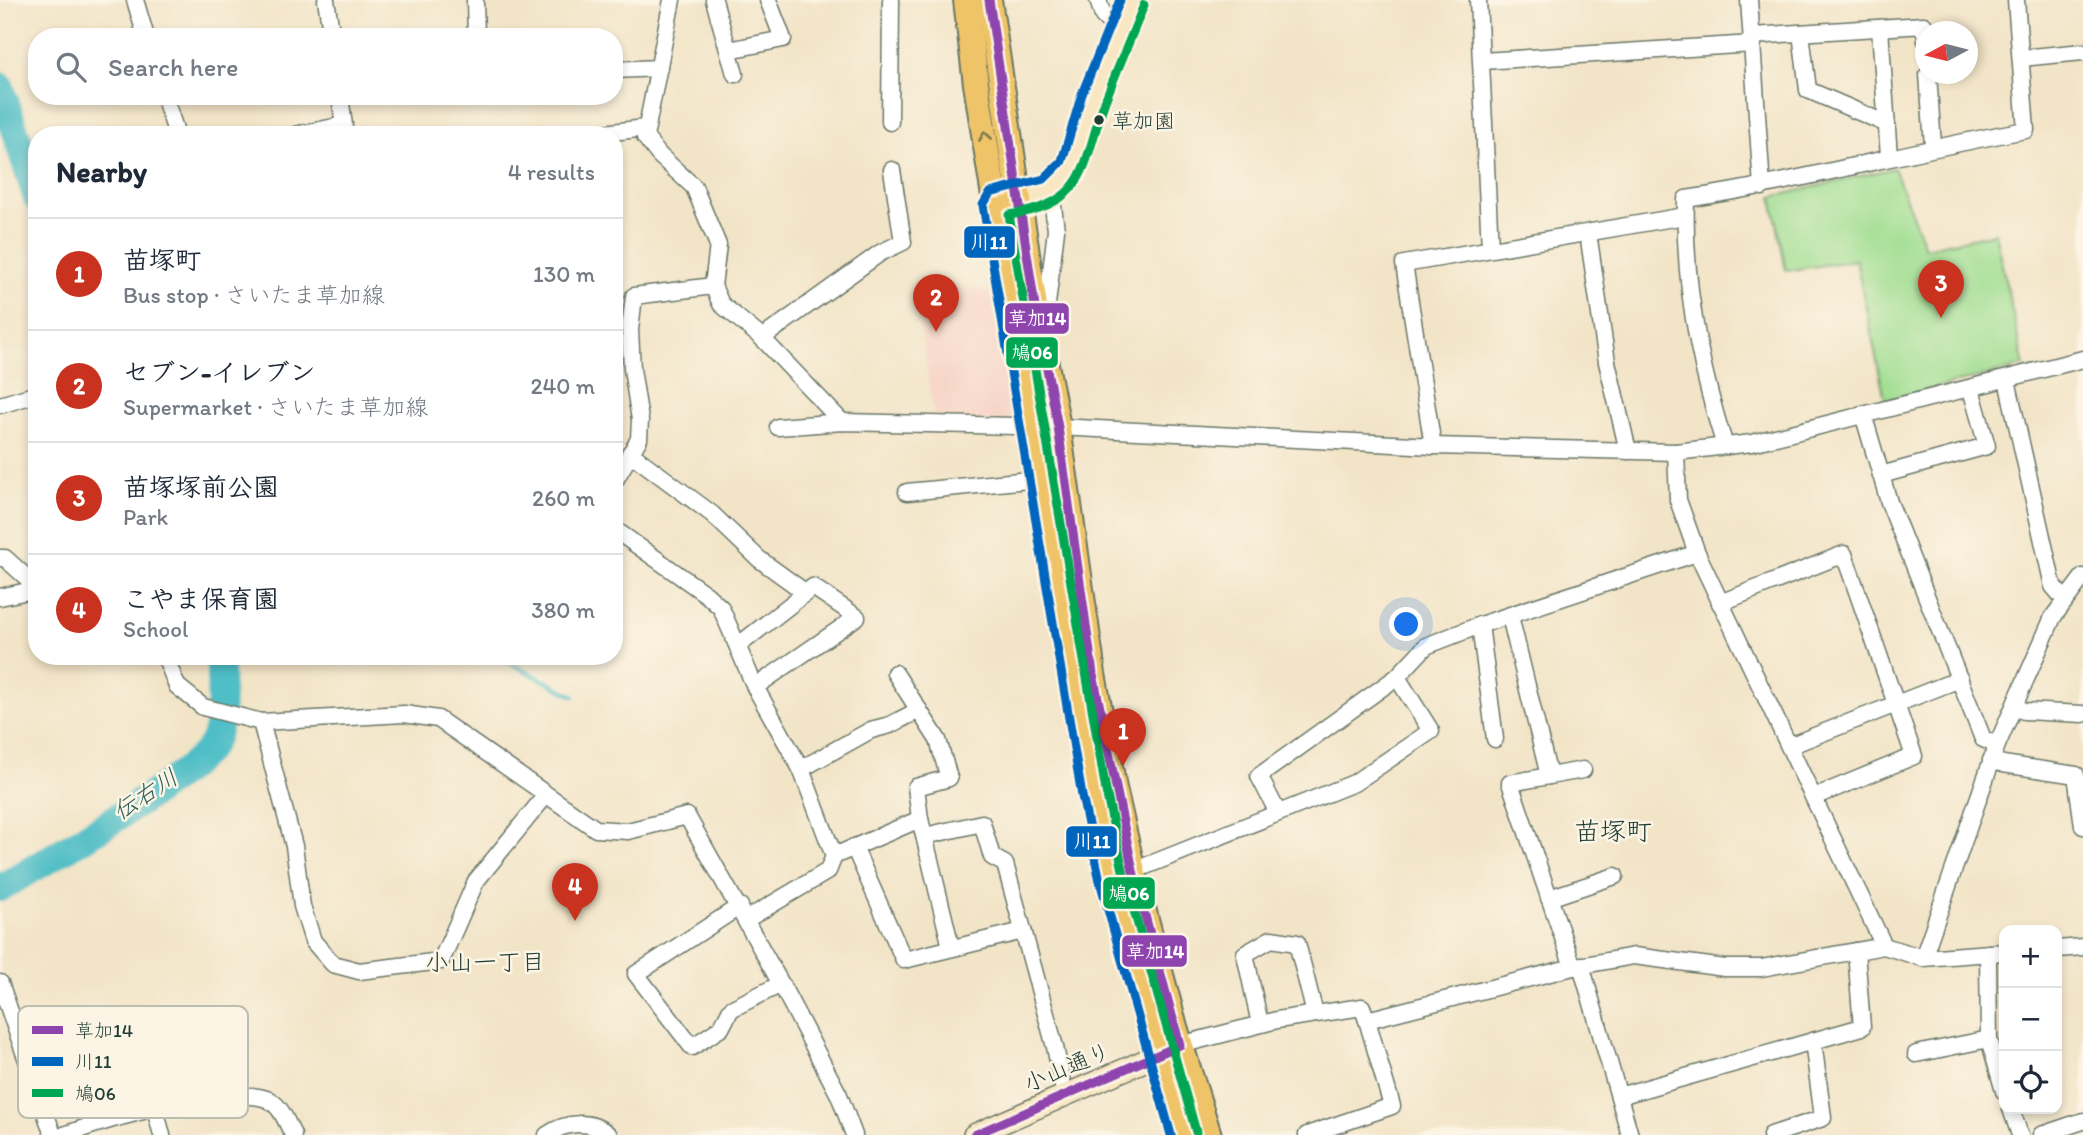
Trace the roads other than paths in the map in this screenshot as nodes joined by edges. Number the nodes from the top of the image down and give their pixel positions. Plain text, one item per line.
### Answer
1 (135, 0) edge
2 (326, 0) edge
3 (475, 0) edge
4 (672, 0) edge
5 (714, 0) edge
6 (768, 0) edge
7 (891, 0) edge
8 (966, 0) edge
9 (989, 0) edge
10 (1098, 0) edge
11 (1133, 0) edge
12 (1478, 0) edge
13 (1749, 0) edge
14 (2016, 0) edge
15 (1915, 26) edge
16 (143, 28) edge
17 (330, 28) edge
18 (476, 28) edge
19 (1880, 28) junction
20 (1119, 32) junction
21 (1801, 33) junction
22 (1753, 40) junction
23 (729, 50) junction
24 (2083, 52) edge
25 (2022, 58) junction
26 (1482, 61) junction
27 (659, 68) junction
28 (623, 70) edge
29 (735, 74) dead end
30 (1929, 84) edge
31 (167, 105) edge
32 (341, 105) edge
33 (890, 122) dead end
34 (1887, 124) junction
35 (174, 126) edge
36 (339, 126) edge
37 (645, 128) junction
38 (623, 131) edge
39 (1933, 146) junction
40 (1889, 157) junction
41 (892, 170) dead end
42 (1762, 187) junction
43 (1051, 190) junction
44 (1007, 202) junction
45 (1685, 216) junction
46 (1588, 233) junction
47 (1490, 248) junction
48 (713, 286) junction
49 (1035, 307) junction
50 (623, 319) edge
51 (632, 319) junction
52 (762, 338) junction
53 (2083, 359) edge
54 (2007, 380) junction
55 (1971, 389) junction
56 (28, 397) edge
57 (0, 405) edge
58 (1863, 414) junction
59 (842, 422) junction
60 (778, 427) dead end
61 (1031, 428) junction
62 (1058, 428) junction
63 (1433, 446) junction
64 (1726, 446) junction
65 (1628, 451) junction
66 (1676, 452) junction
67 (630, 453) junction
68 (623, 466) edge
69 (1881, 475) junction
70 (1039, 479) junction
71 (907, 492) dead end
72 (623, 535) edge
73 (1697, 554) junction
74 (0, 558) edge
75 (2083, 577) edge
76 (28, 580) edge
77 (28, 590) edge
78 (806, 593) junction
79 (0, 597) edge
80 (2064, 599) junction
81 (1720, 603) junction
82 (1510, 616) junction
83 (1480, 625) junction
84 (739, 645) junction
85 (169, 665) edge
86 (895, 673) dead end
87 (1397, 677) junction
88 (1959, 679) junction
89 (755, 687) junction
90 (1894, 705) junction
91 (2014, 707) junction
92 (919, 710) junction
93 (2083, 714) edge
94 (261, 722) junction
95 (1495, 739) dead end
96 (1789, 746) junction
97 (1994, 752) junction
98 (801, 769) junction
99 (1583, 770) dead end
100 (1549, 776) junction
101 (546, 795) junction
102 (1814, 797) junction
103 (1278, 813) junction
104 (920, 819) junction
105 (2083, 826) edge
106 (925, 836) junction
107 (855, 847) junction
108 (834, 856) junction
109 (1133, 871) junction
110 (1615, 876) dead end
111 (1549, 898) junction
112 (743, 913) junction
113 (1023, 931) junction
114 (1884, 946) junction
115 (951, 947) junction
116 (2083, 947) edge
117 (2062, 949) edge
118 (1856, 951) junction
119 (1996, 953) edge
120 (1923, 958) junction
121 (1577, 966) junction
122 (0, 983) edge
123 (781, 984) junction
124 (1315, 1014) junction
125 (1367, 1020) junction
126 (1259, 1024) junction
127 (18, 1036) edge
128 (1989, 1039) junction
129 (1813, 1041) junction
130 (1170, 1050) junction
131 (1916, 1054) dead end
132 (1999, 1074) edge
133 (1065, 1096) junction
134 (1619, 1096) junction
135 (248, 1097) edge
136 (2013, 1114) edge
137 (46, 1118) edge
138 (124, 1118) edge
139 (157, 1118) edge
140 (2083, 1121) edge
141 (1624, 1133) edge
142 (52, 1135) edge
143 (64, 1135) edge
144 (162, 1135) edge
145 (293, 1135) edge
146 (547, 1135) edge
147 (609, 1135) edge
148 (854, 1135) edge
149 (974, 1135) edge
150 (1184, 1135) edge
151 (1209, 1135) edge
152 (1307, 1135) edge
153 (1771, 1135) edge
154 (2020, 1135) edge
155 (2041, 1135) edge

1 - 16 street
2 - 17 street
3 - 18 street
4 - 27 street
5 - 23 street
6 - 23 street
7 - 33 street
44 -> 8 main road
9 - 44 main road
10 - 20 street
11 - 20 street
12 - 26 street
13 - 22 street
14 - 25 street
15 - 19 street
19 - 21 street
19 - 34 street
20 - 43 street
21 - 22 street
21 - 34 street
22 - 26 street
22 - 42 street
23 - 29 street
24 - 25 street
25 - 39 street
26 - 47 street
27 - 28 street
27 - 37 street
30 - 39 street
31 - 35 street
32 - 36 street
34 - 40 street
37 - 38 street
37 - 48 street
39 - 40 street
40 - 42 street
41 - 52 street
42 - 45 street
43 - 44 street
43 - 49 street
44 - 49 main road
44 - 61 main road
45 - 46 street
45 - 64 street
46 - 47 street
46 - 65 street
47 - 63 street
48 - 51 street
48 - 52 street
49 - 62 main road
50 - 51 street
51 - 67 street
52 - 59 street
53 - 54 street
54 - 55 street
54 - 80 street
55 - 58 street
55 - 69 street
56 - 57 street
58 - 64 street
58 - 69 street
59 - 60 street
59 - 61 street
61 - 62 street
61 - 70 main road
62 - 63 street
62 - 109 main road
63 - 65 street
64 - 66 street
65 - 66 street
66 - 73 street
67 - 68 street
67 - 78 street
69 - 88 street
70 - 71 street
70 - 130 main road
72 - 84 street
73 - 81 street
73 - 82 street
74 - 76 street
75 - 80 street
77 - 79 street
78 - 84 street
78 - 89 street
80 - 91 street
81 - 90 street
81 - 96 street
82 - 83 street
82 - 100 street
83 - 87 street
83 - 95 street
84 - 89 street
85 - 94 street
86 - 92 street
87 - 103 street
87 - 103 street
88 - 90 street
88 - 97 street
89 - 98 street
90 - 96 street
90 - 102 street
91 - 93 street
91 - 97 street
92 - 98 street
92 - 104 street
94 - 101 street
94 - 101 street
96 - 102 street
97 - 105 street
97 - 120 street
98 - 108 street
99 - 100 street
100 - 111 street
101 - 112 street
102 - 114 street
103 - 109 street
104 - 106 street
104 - 107 street
106 - 113 street
106 - 115 street
107 - 108 street
107 - 115 street
108 - 112 street
109 - 130 main road
110 - 111 street
111 - 121 street
112 - 123 street
112 - 123 street
113 - 115 street
113 - 133 street
114 - 118 street
114 - 120 street
116 - 117 street
118 - 121 street
118 - 129 street
119 - 120 street
119 - 128 street
121 - 125 street
121 - 134 street
122 - 127 street
123 - 148 street
124 - 125 street
124 - 126 street
124 - 126 street
125 - 152 street
126 - 130 street
128 - 131 street
128 - 132 street
129 - 134 street
129 - 153 street
130 - 133 street, 小山通り
130 - 150 main road
130 - 151 main road
133 - 149 street, 小山通り
134 - 141 street
135 - 145 street
136 - 154 street
137 - 142 street
138 - 143 street
139 - 144 street
140 - 155 street
146 - 147 street

